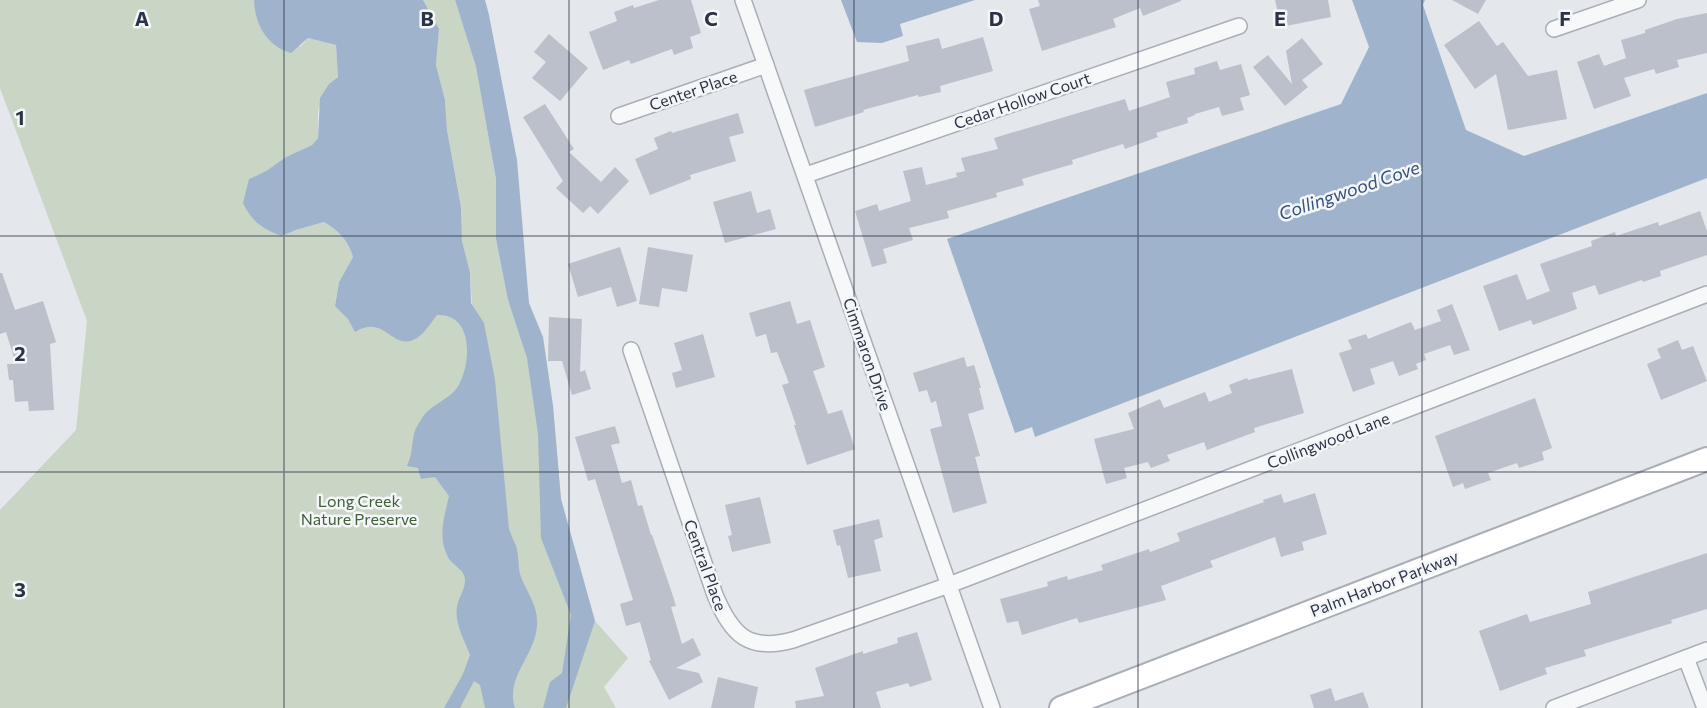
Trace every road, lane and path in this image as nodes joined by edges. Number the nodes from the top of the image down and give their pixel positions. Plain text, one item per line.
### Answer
1 (743, 0) edge
2 (1638, 0) edge
3 (1239, 26) dead end
4 (1554, 29) dead end
5 (766, 65) junction
6 (619, 116) dead end
7 (806, 175) junction
8 (1707, 294) edge
9 (631, 350) dead end
10 (1707, 459) edge
11 (949, 585) junction
12 (1707, 650) edge
13 (1686, 658) junction
14 (992, 708) edge
15 (1061, 708) edge
16 (1554, 708) edge
17 (1705, 708) edge

1 - 5 street, Cimmaron Drive
2 - 4 street
3 - 7 street, Cedar Hollow Court
5 - 6 street, Center Place
5 - 7 street, Cimmaron Drive
7 - 11 street, Cimmaron Drive
8 - 11 street, Collingwood Lane
9 - 11 street, Central Place
10 - 15 street, Palm Harbor Parkway
11 - 14 street, Cimmaron Drive
12 - 13 street
13 - 16 street
13 - 17 street

